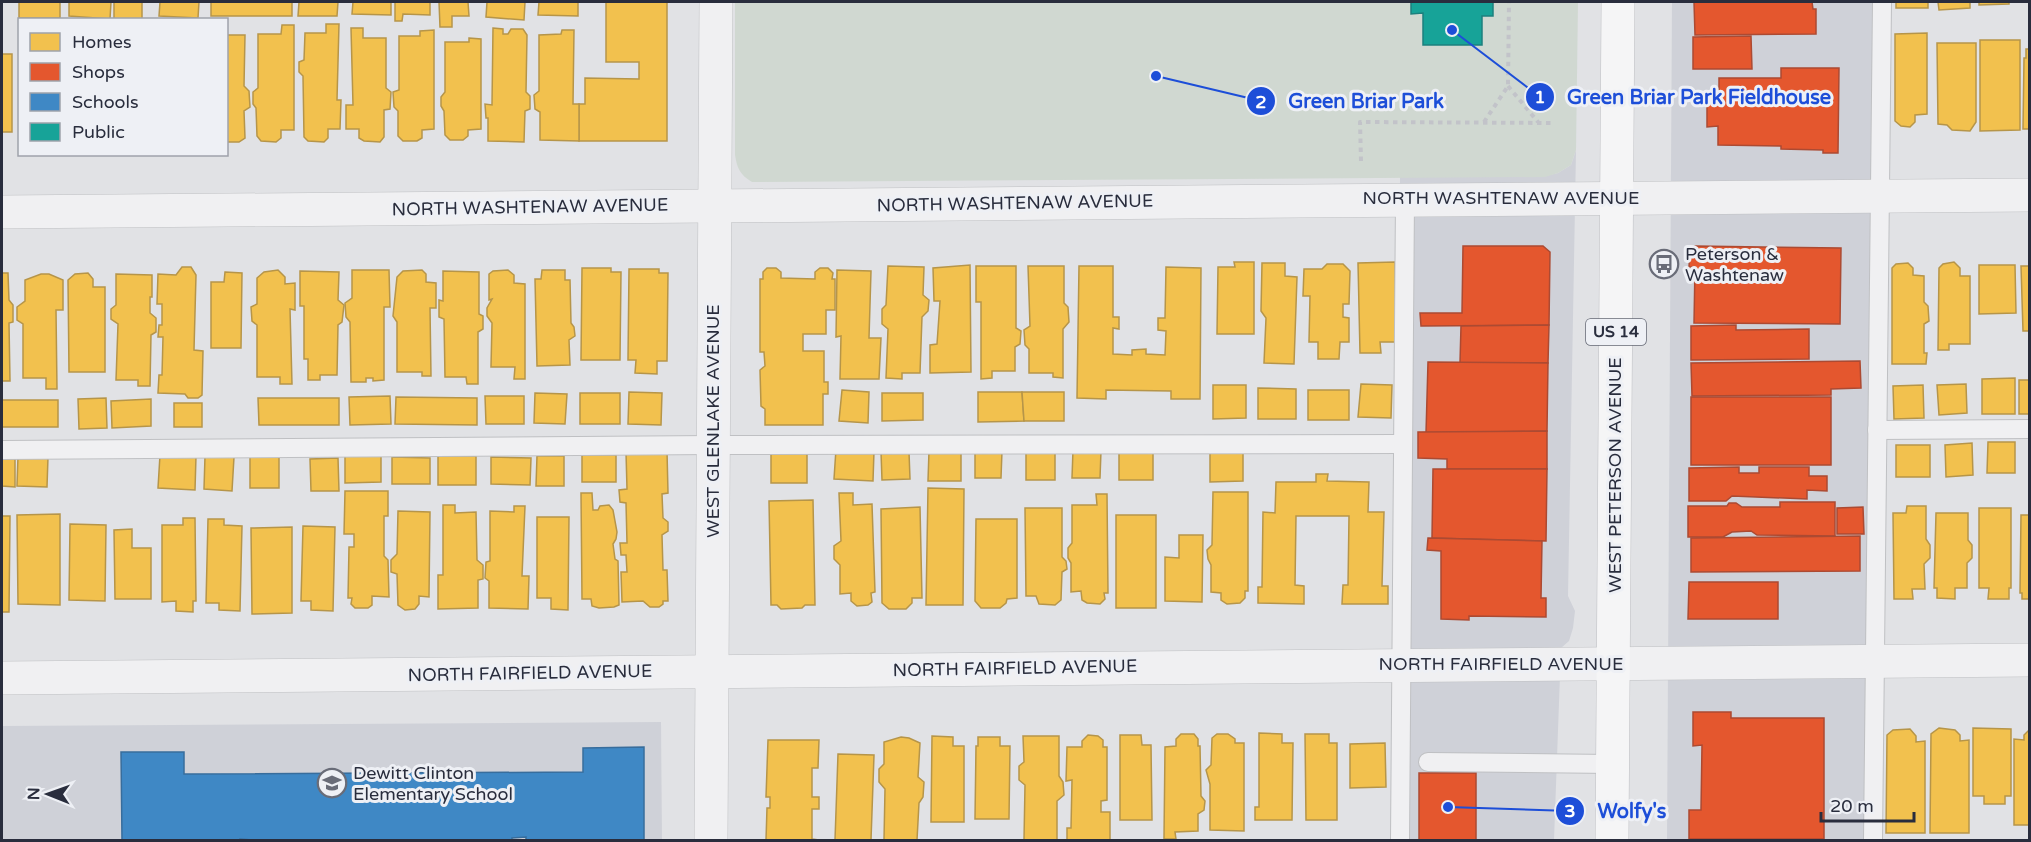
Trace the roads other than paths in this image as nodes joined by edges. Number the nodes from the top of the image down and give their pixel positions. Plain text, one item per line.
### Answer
1 (716, 2) edge
2 (1618, 2) edge
3 (1882, 2) edge
4 (2030, 195) edge
5 (1879, 196) junction
6 (1617, 197) junction
7 (1405, 199) junction
8 (715, 206) junction
9 (2, 212) edge
10 (2030, 429) edge
11 (1877, 430) junction
12 (1403, 444) junction
13 (713, 446) junction
14 (2, 450) edge
15 (2030, 660) edge
16 (1874, 661) junction
17 (1613, 663) junction
18 (1402, 664) junction
19 (712, 671) junction
20 (2, 678) edge
21 (1428, 762) dead end
22 (1612, 764) junction
23 (711, 840) edge
24 (1400, 840) edge
25 (1612, 840) edge
26 (1873, 840) edge

1 - 8 street, WEST GLENLAKE AVENUE
2 - 6 main road, WEST PETERSON AVENUE / US 14
3 - 5 lane
4 - 5 street, NORTH WASHTENAW AVENUE
5 - 6 street, NORTH WASHTENAW AVENUE
5 - 11 lane
6 - 7 street, NORTH WASHTENAW AVENUE
6 - 17 main road, WEST PETERSON AVENUE / US 14
7 - 8 street, NORTH WASHTENAW AVENUE
7 - 12 lane
8 - 9 street, NORTH WASHTENAW AVENUE
8 - 13 street, WEST GLENLAKE AVENUE
10 - 11 lane
11 - 16 lane
12 - 13 lane
12 - 18 lane
13 - 14 lane
13 - 19 street, WEST GLENLAKE AVENUE
15 - 16 street, NORTH FAIRFIELD AVENUE
16 - 17 street, NORTH FAIRFIELD AVENUE
16 - 26 lane
17 - 18 street, NORTH FAIRFIELD AVENUE
17 - 22 main road, WEST PETERSON AVENUE / US 14
18 - 19 street, NORTH FAIRFIELD AVENUE
18 - 24 lane
19 - 20 street, NORTH FAIRFIELD AVENUE
19 - 23 street, WEST GLENLAKE AVENUE
21 - 22 lane
22 - 25 main road, WEST PETERSON AVENUE / US 14

